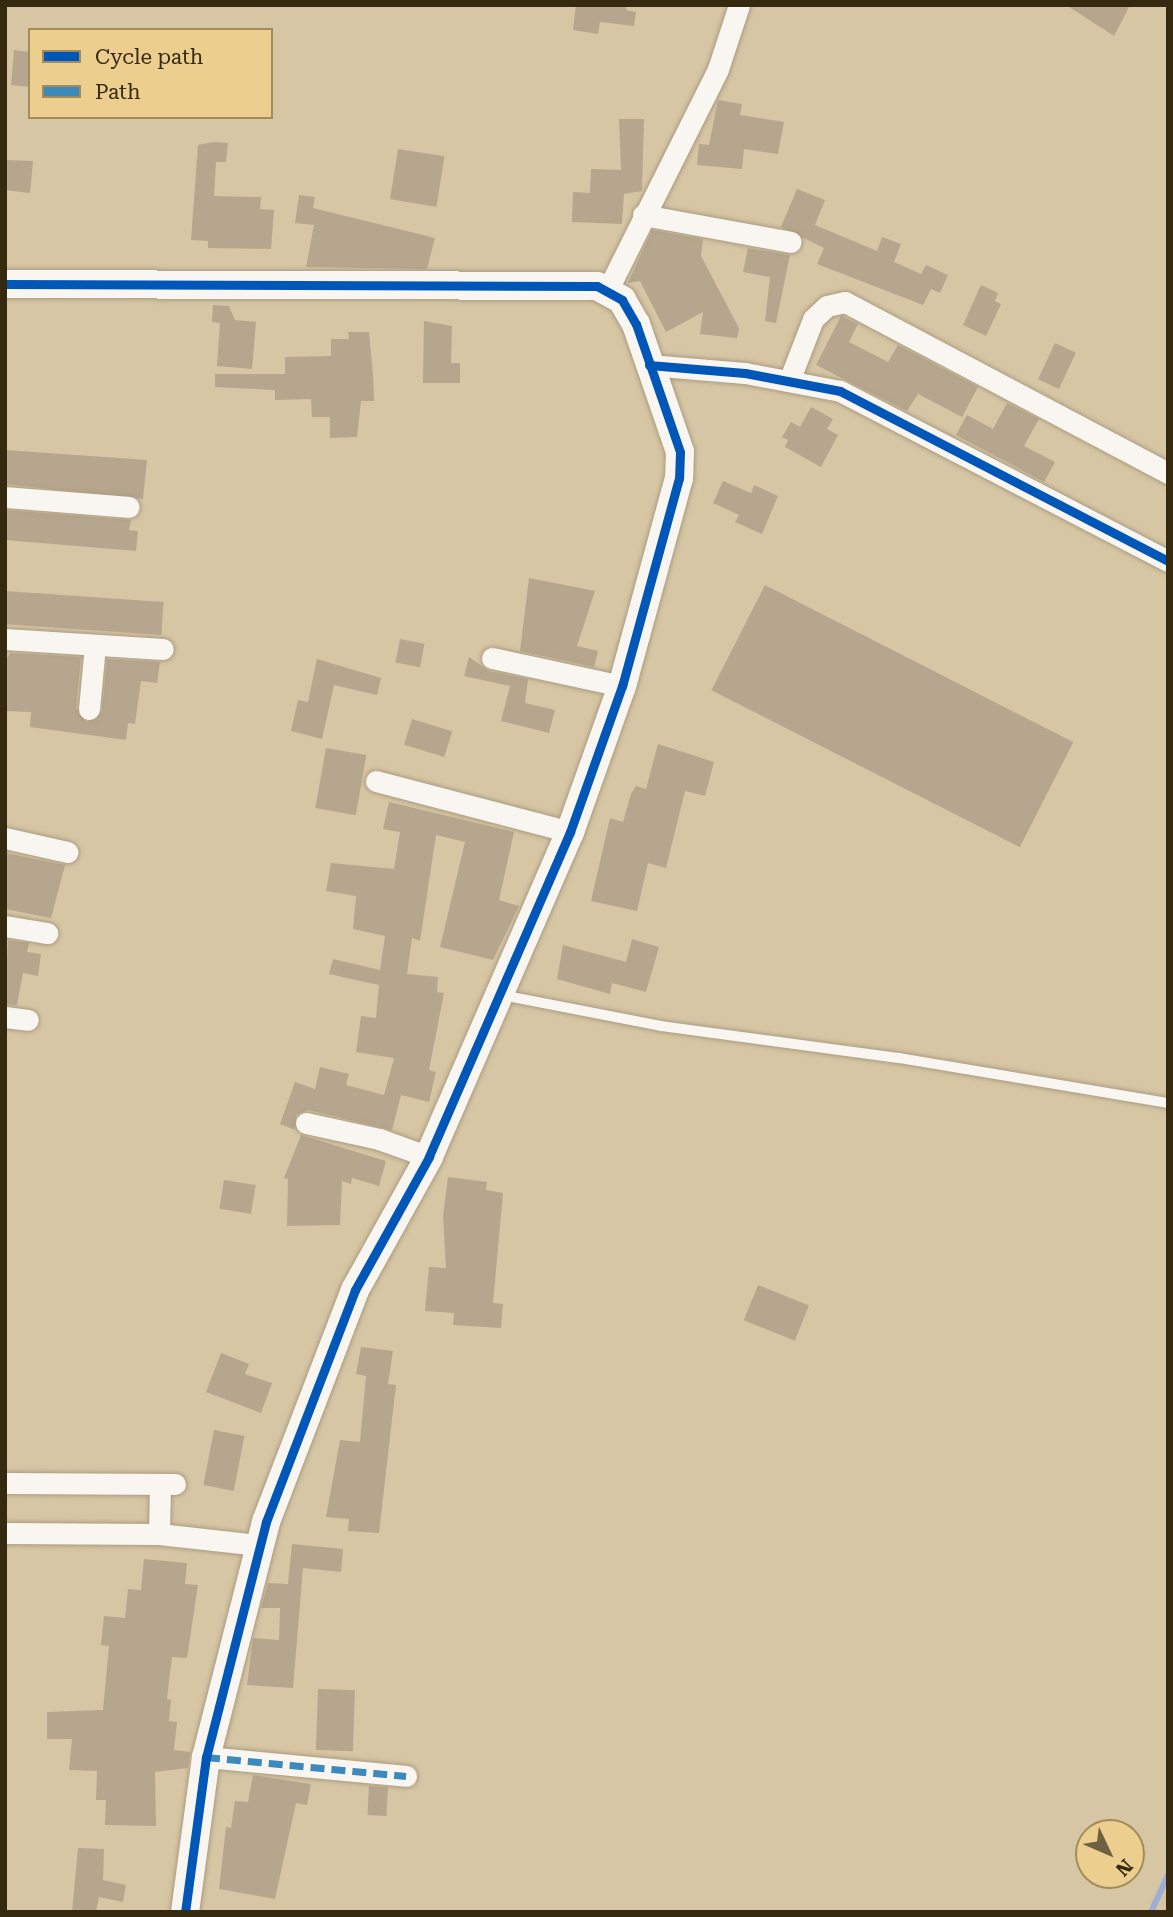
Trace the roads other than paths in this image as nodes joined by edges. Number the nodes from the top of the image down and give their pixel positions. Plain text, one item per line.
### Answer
1 (739, 5) edge
2 (643, 215) junction
3 (791, 242) dead end
4 (5, 284) edge
5 (608, 289) junction
6 (649, 365) junction
7 (789, 380) junction
8 (1168, 473) edge
9 (5, 497) edge
10 (129, 507) dead end
11 (1168, 561) edge
12 (5, 639) edge
13 (95, 645) junction
14 (163, 649) dead end
15 (492, 659) dead end
16 (622, 686) junction
17 (89, 709) dead end
18 (376, 781) dead end
19 (570, 832) junction
20 (5, 838) edge
21 (67, 852) dead end
22 (5, 926) edge
23 (47, 933) dead end
24 (502, 995) junction
25 (5, 1017) edge
26 (28, 1020) dead end
27 (1168, 1103) edge
28 (306, 1123) dead end
29 (429, 1157) junction
30 (5, 1483) edge
31 (5, 1533) edge
32 (159, 1534) junction
33 (259, 1545) junction
34 (206, 1757) junction
35 (406, 1776) dead end
36 (185, 1912) edge

1 - 2 street
2 - 3 street
2 - 5 street
4 - 5 street
5 - 6 street
6 - 7 street
6 - 16 street
7 - 8 street
7 - 11 street
9 - 10 street
12 - 13 street
13 - 14 street
13 - 17 street
15 - 16 street
16 - 19 street
18 - 19 street
19 - 24 street
20 - 21 street
22 - 23 street
24 - 27 lane
24 - 29 street
25 - 26 street
28 - 29 street
29 - 33 street
30 - 32 street
31 - 32 street
32 - 33 street
33 - 34 street
34 - 35 street
34 - 36 street

